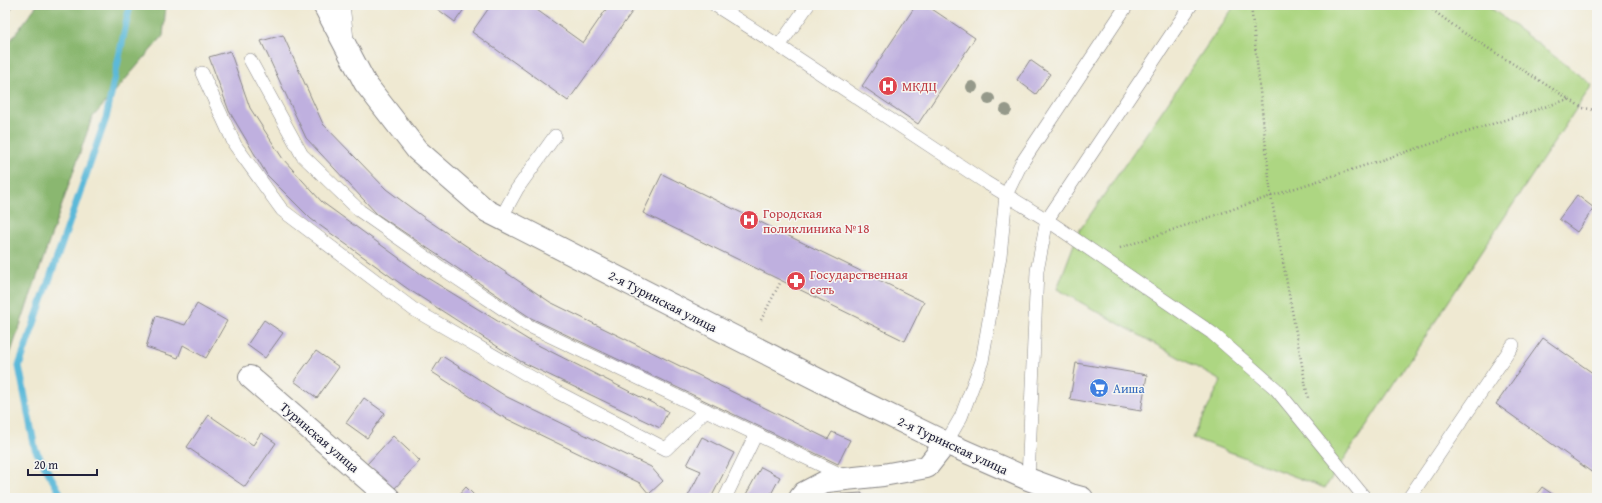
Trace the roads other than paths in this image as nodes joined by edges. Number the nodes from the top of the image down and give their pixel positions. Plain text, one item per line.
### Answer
1 (324, 5) edge
2 (343, 5) edge
3 (715, 5) edge
4 (808, 5) edge
5 (1127, 5) edge
6 (1191, 5) edge
7 (779, 46) junction
8 (349, 52) junction
9 (250, 60) dead end
10 (202, 73) dead end
11 (555, 136) dead end
12 (1006, 195) junction
13 (501, 218) junction
14 (1047, 220) junction
15 (1513, 345) dead end
16 (250, 377) dead end
17 (706, 410) junction
18 (756, 434) junction
19 (946, 443) junction
20 (850, 479) junction
21 (1028, 479) junction
22 (389, 498) edge
23 (725, 498) edge
24 (800, 498) edge
25 (1082, 498) edge
26 (1365, 498) edge
27 (1409, 498) edge

1 - 8 street, 2-я Туринская улица
2 - 8 lane
3 - 7 lane
4 - 7 lane
5 - 12 lane
6 - 14 lane
7 - 12 lane
8 - 13 street, 2-я Туринская улица
9 - 17 lane
10 - 17 lane
11 - 13 lane
12 - 14 lane
12 - 19 lane
13 - 19 street, 2-я Туринская улица
14 - 21 lane
14 - 26 lane
15 - 27 lane
16 - 22 street, Туринская улица
17 - 18 lane
18 - 20 lane
18 - 23 lane
19 - 20 street
19 - 21 street, 2-я Туринская улица
20 - 24 street
21 - 25 street, 2-я Туринская улица

